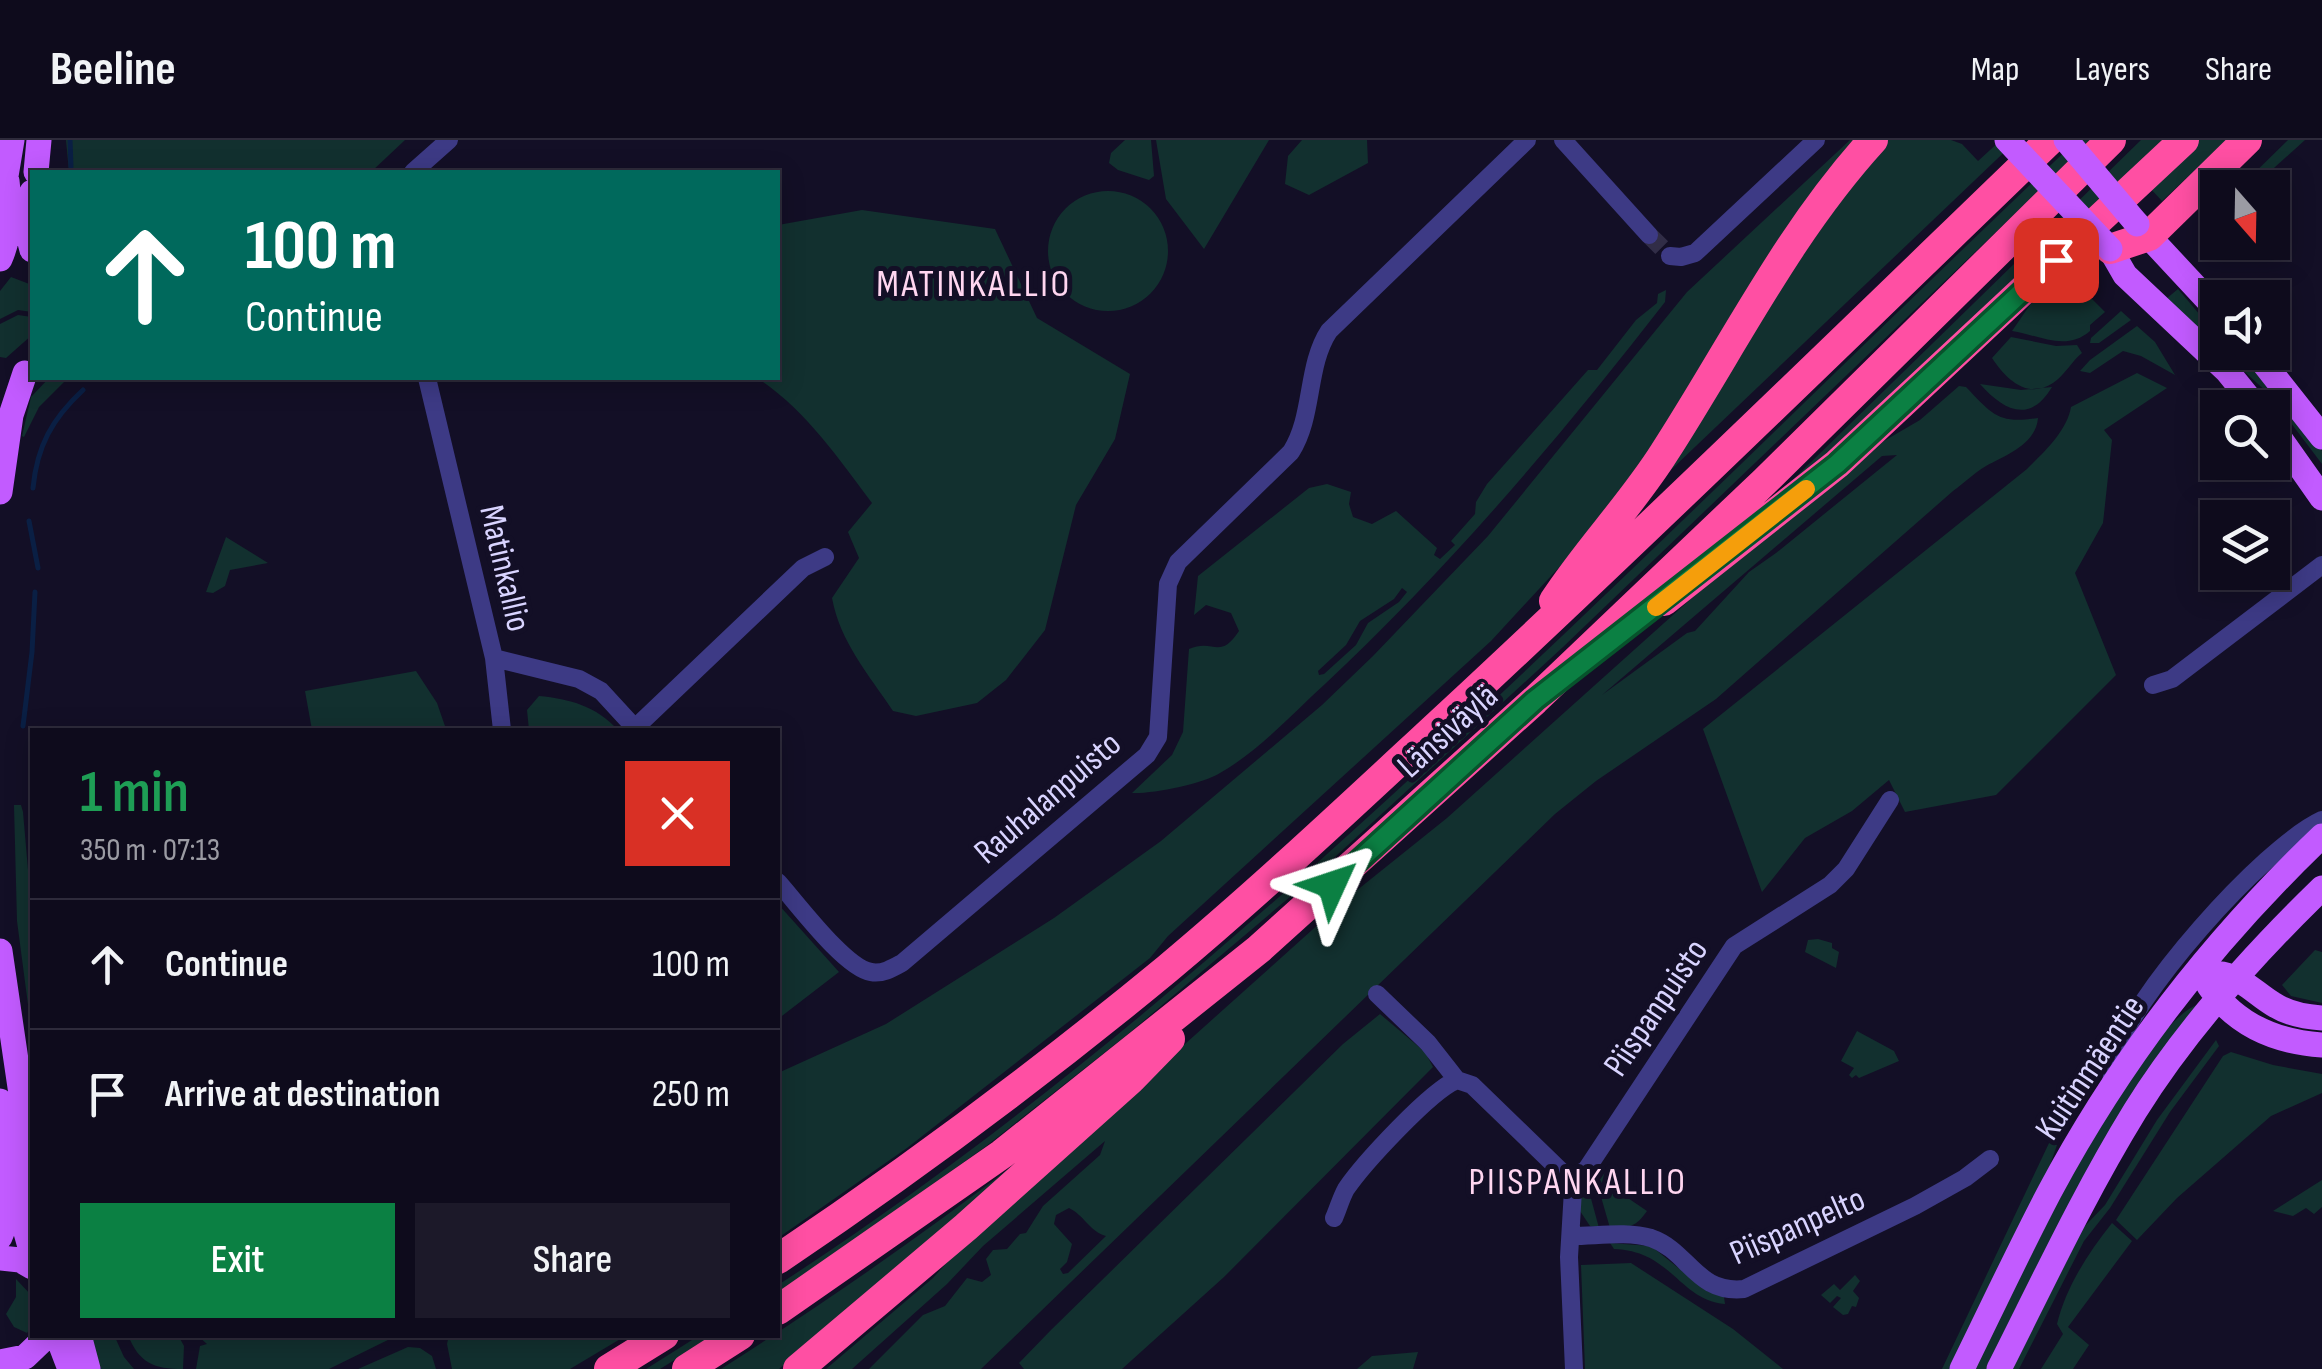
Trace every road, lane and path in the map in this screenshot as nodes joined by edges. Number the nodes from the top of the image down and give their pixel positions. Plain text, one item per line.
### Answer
1 (12, 140) edge
2 (38, 140) edge
3 (450, 140) edge
4 (1526, 140) edge
5 (1563, 140) edge
6 (1816, 140) edge
7 (1874, 140) edge
8 (2007, 140) edge
9 (2050, 140) edge
10 (2066, 140) edge
11 (2111, 140) edge
12 (2184, 140) edge
13 (2247, 140) edge
14 (36, 170) edge
15 (415, 170) edge
16 (4, 191) edge
17 (30, 208) edge
18 (2143, 230) junction
19 (1649, 235) tunnel mouth
20 (30, 242) edge
21 (2110, 250) junction
22 (1670, 256) dead end
23 (0, 260) edge
24 (30, 263) edge
25 (2200, 292) edge
26 (2269, 370) edge
27 (19, 372) edge
28 (427, 380) edge
29 (2242, 390) edge
30 (2322, 437) edge
31 (2290, 453) edge
32 (0, 492) edge
33 (2322, 498) edge
34 (826, 557) dead end
35 (2322, 565) edge
36 (1525, 644) junction
37 (494, 658) junction
38 (2152, 685) dead end
39 (1535, 700) junction
40 (502, 728) edge
41 (635, 728) edge
42 (637, 728) edge
43 (1890, 800) dead end
44 (2322, 820) edge
45 (2322, 836) edge
46 (780, 884) edge
47 (2322, 888) edge
48 (1259, 949) junction
49 (0, 951) edge
50 (2198, 970) junction
51 (2238, 977) junction
52 (1378, 994) dead end
53 (2218, 998) junction
54 (2322, 1018) edge
55 (2322, 1044) edge
56 (1457, 1080) junction
57 (2112, 1086) junction
58 (0, 1101) edge
59 (25, 1132) junction
60 (30, 1158) edge
61 (1990, 1159) dead end
62 (1570, 1179) junction
63 (1334, 1218) dead end
64 (1572, 1236) junction
65 (0, 1237) edge
66 (30, 1244) edge
67 (0, 1258) edge
68 (780, 1258) edge
69 (30, 1265) edge
70 (780, 1309) edge
71 (46, 1338) edge
72 (58, 1338) edge
73 (80, 1338) edge
74 (659, 1338) edge
75 (735, 1338) edge
76 (12, 1364) edge
77 (803, 1366) edge
78 (70, 1369) edge
79 (88, 1369) edge
80 (609, 1369) edge
81 (687, 1369) edge
82 (1574, 1369) edge
83 (1962, 1369) edge
84 (1999, 1369) edge

1 - 16 main road
2 - 14 main road
3 - 15 street
4 - 46 street, Rauhalanpuisto
5 - 19 street
6 - 22 street
7 - 36 highway
8 - 21 main road, bridge
9 - 36 highway, Länsiväylä
10 - 18 main road, bridge
11 - 39 highway, Länsiväylä
12 - 39 highway
13 - 18 highway
16 - 23 main road
17 - 20 main road
18 - 21 highway
18 - 25 main road
21 - 29 main road
23 - 24 main road
26 - 30 main road
27 - 32 main road
28 - 37 street, Matinkallio
31 - 33 main road
34 - 42 street, Matinkallio
35 - 38 street
36 - 68 highway, Länsiväylä
37 - 40 street
37 - 41 street, Matinkallio
39 - 48 highway, Länsiväylä
43 - 62 street, Piispanpuisto
44 - 57 street
45 - 50 main road, Kuitinmäentie
47 - 51 main road, Kuitinmäentie
48 - 70 highway, Länsiväylä
48 - 77 highway
49 - 59 main road
50 - 51 main road
50 - 53 main road
50 - 57 main road, Kuitinmäentie
51 - 53 main road, Kuitinmäentie
51 - 54 main road
52 - 56 street
53 - 55 main road
53 - 84 main road, Kuitinmäentie
56 - 62 street
56 - 63 street
57 - 83 main road, Kuitinmäentie
58 - 65 main road
59 - 60 main road
59 - 66 main road
61 - 64 street, Piispanpelto
62 - 64 street
64 - 82 street
67 - 69 main road
71 - 76 main road
72 - 78 main road
73 - 79 main road
74 - 80 highway
75 - 81 highway

